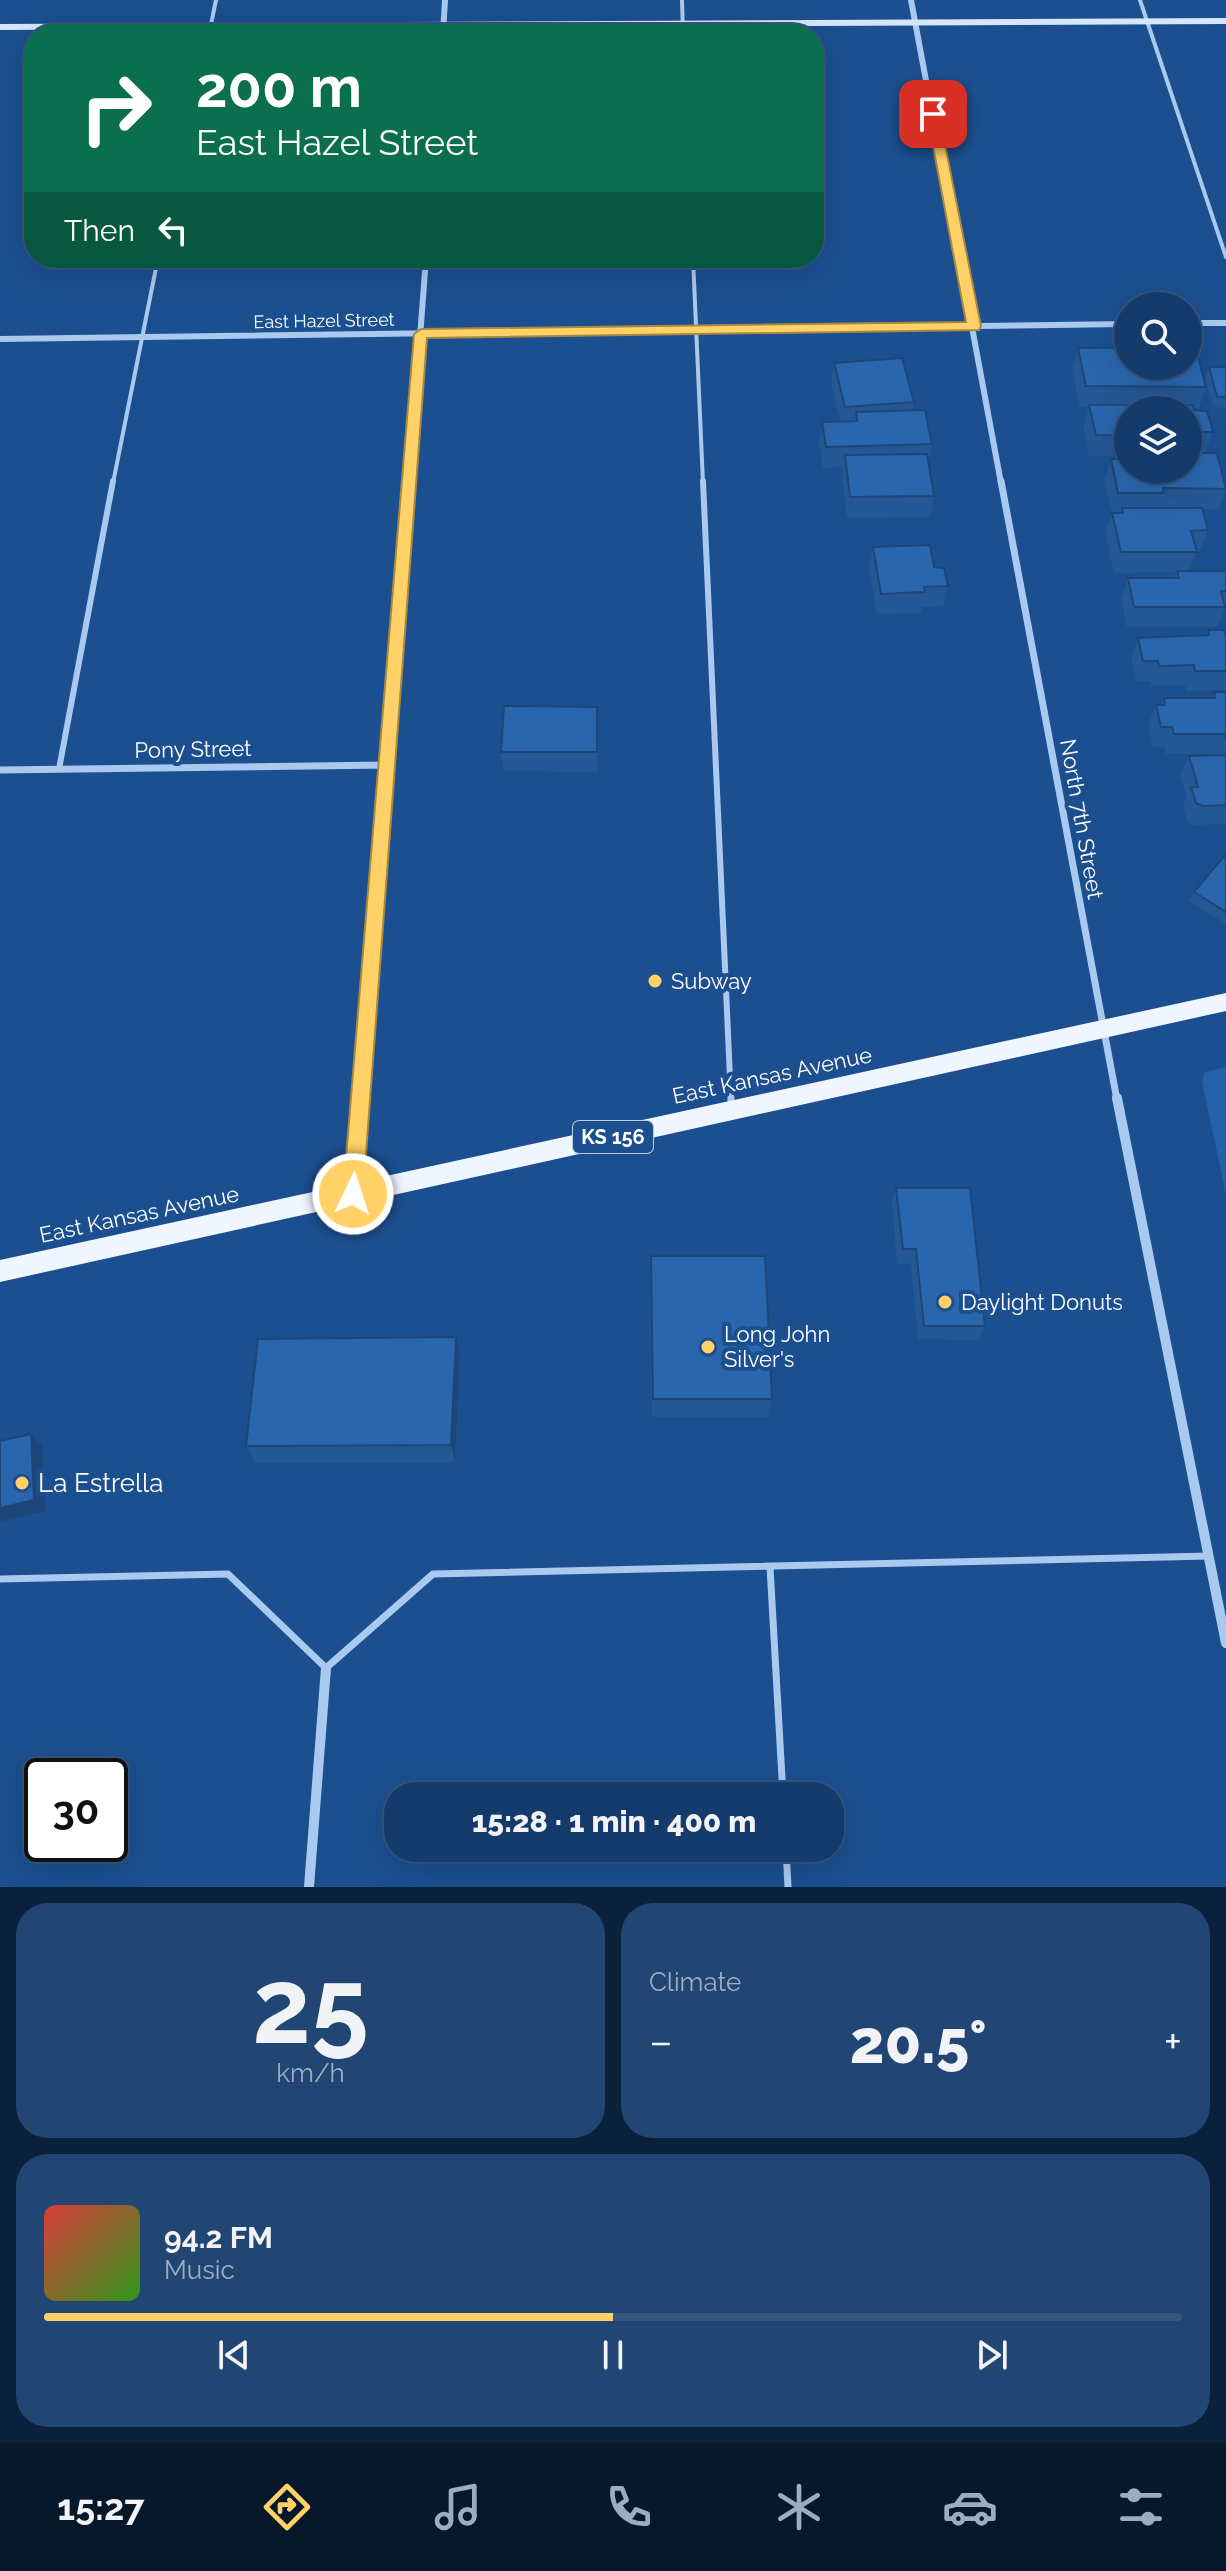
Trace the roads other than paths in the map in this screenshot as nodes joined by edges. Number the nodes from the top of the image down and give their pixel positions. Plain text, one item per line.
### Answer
1 (216, 0) edge
2 (445, 0) edge
3 (682, 0) edge
4 (911, 0) edge
5 (1140, 0) edge
6 (1226, 21) edge
7 (1147, 22) junction
8 (915, 23) junction
9 (211, 24) edge
10 (444, 24) edge
11 (683, 24) edge
12 (824, 25) edge
13 (0, 27) edge
14 (24, 27) edge
15 (1226, 257) edge
16 (156, 268) edge
17 (425, 268) edge
18 (693, 268) edge
19 (1202, 323) edge
20 (1226, 323) edge
21 (1114, 324) edge
22 (974, 326) junction
23 (696, 330) junction
24 (421, 334) junction
25 (140, 337) junction
26 (0, 339) edge
27 (386, 765) junction
28 (59, 769) junction
29 (0, 770) edge
30 (1226, 1002) edge
31 (1103, 1030) junction
32 (731, 1111) junction
33 (353, 1194) junction
34 (0, 1271) edge
35 (1209, 1556) junction
36 (770, 1567) junction
37 (0, 1579) edge
38 (1226, 1643) edge
39 (326, 1668) junction
40 (782, 1782) edge
41 (787, 1862) edge
42 (309, 1887) edge
43 (788, 1887) edge

1 - 9 lane
2 - 10 street
3 - 11 lane
4 - 8 street, North 7th Street
5 - 7 lane
6 - 7 street
7 - 8 street
7 - 15 lane
8 - 12 street
8 - 22 street, North 7th Street
13 - 14 street
16 - 25 lane
17 - 24 street
18 - 23 lane
19 - 20 street
21 - 22 street, East Hazel Street
22 - 23 street, East Hazel Street
22 - 31 street, North 7th Street
23 - 24 street, East Hazel Street
23 - 32 lane
24 - 25 street, East Hazel Street
24 - 27 street
25 - 26 street, East Hazel Street
25 - 28 lane
27 - 28 street, Pony Street
27 - 33 street
28 - 29 street, Pony Street
30 - 31 main road, East Kansas Avenue / KS 156
31 - 32 main road, East Kansas Avenue / KS 156
31 - 35 street, North 7th Street
32 - 33 main road, East Kansas Avenue / KS 156
33 - 34 main road, East Kansas Avenue / KS 156
35 - 36 lane
35 - 38 street, North 7th Street
36 - 39 lane
36 - 40 lane
37 - 39 lane
39 - 42 street
41 - 43 lane

